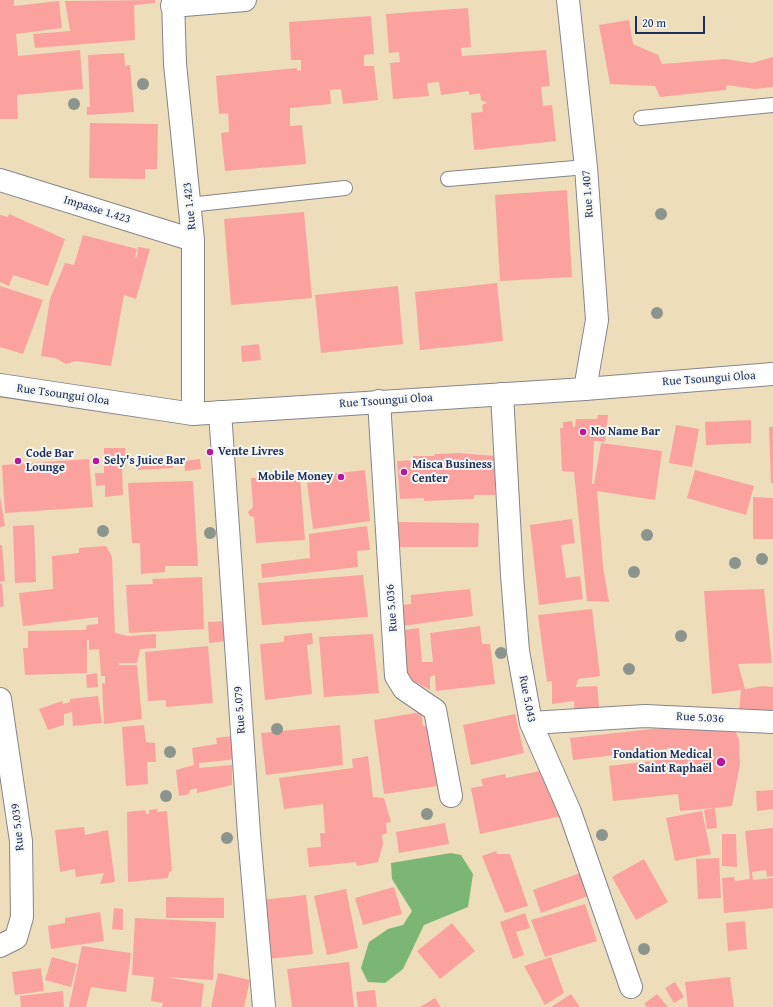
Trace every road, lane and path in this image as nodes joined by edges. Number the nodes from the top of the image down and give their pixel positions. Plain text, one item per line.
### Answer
1 (245, 0) edge
2 (568, 0) edge
3 (173, 3) edge
4 (773, 105) edge
5 (641, 118) dead end
6 (586, 167) junction
7 (448, 179) dead end
8 (0, 180) edge
9 (345, 188) dead end
10 (189, 205) junction
11 (193, 240) junction
12 (773, 374) edge
13 (0, 386) edge
14 (585, 388) junction
15 (502, 394) junction
16 (379, 401) junction
17 (220, 412) junction
18 (193, 414) junction
19 (0, 699) edge
20 (531, 722) junction
21 (773, 722) edge
22 (451, 796) dead end
23 (0, 946) edge
24 (631, 987) dead end
25 (264, 1007) edge

1 - 3 street
2 - 6 street, Rue 1.407
3 - 10 street, Rue 1.423
4 - 5 lane
6 - 7 lane
6 - 14 street, Rue 1.407
8 - 11 street, Impasse 1.423
9 - 10 lane
10 - 11 street, Rue 1.423
11 - 18 street, Rue 1.423
12 - 14 street, Rue Tsoungui Oloa
13 - 18 street, Rue Tsoungui Oloa
14 - 15 street, Rue Tsoungui Oloa
15 - 16 street, Rue Tsoungui Oloa
15 - 20 street, Rue 5.043
16 - 17 street, Rue Tsoungui Oloa
16 - 22 street, Rue 5.036
17 - 18 street, Rue Tsoungui Oloa
17 - 25 street, Rue 5.079
19 - 23 street, Rue 5.039
20 - 21 street, Rue 5.036
20 - 24 street, Rue 5.043

